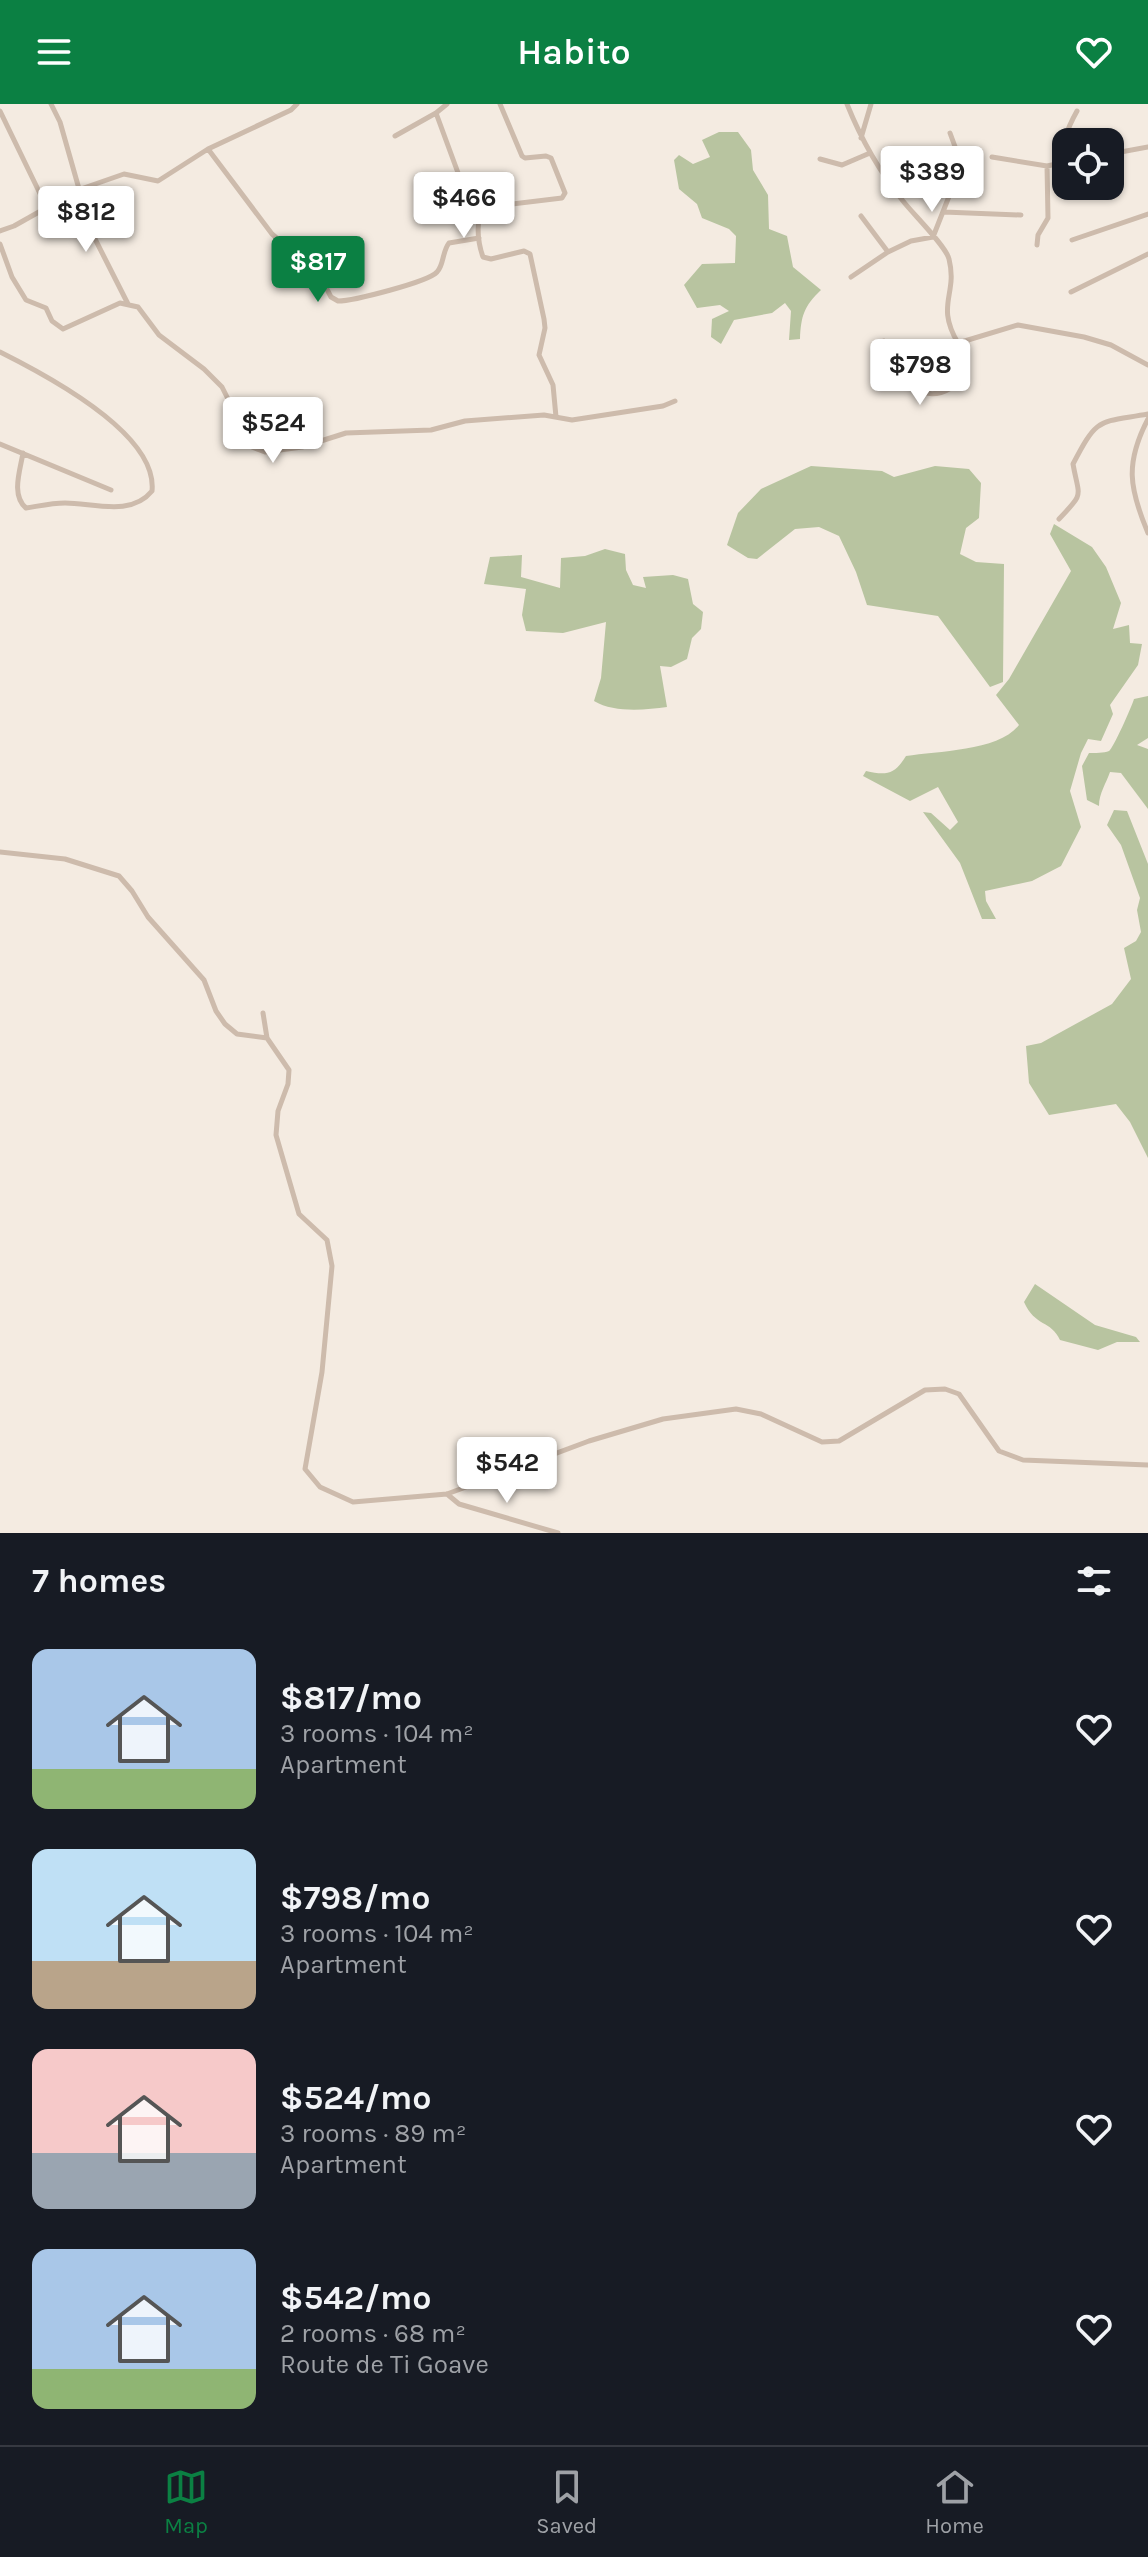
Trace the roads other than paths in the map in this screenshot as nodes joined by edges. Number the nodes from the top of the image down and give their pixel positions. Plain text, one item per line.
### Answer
1 (51, 104) edge
2 (297, 104) edge
3 (447, 104) edge
4 (500, 104) edge
5 (847, 104) edge
6 (871, 104) edge
7 (0, 111) edge
8 (1077, 111) dead end
9 (436, 113) junction
10 (1068, 128) edge
11 (950, 133) dead end
12 (395, 136) dead end
13 (861, 139) junction
14 (1148, 147) edge
15 (208, 149) junction
16 (1124, 151) edge
17 (870, 153) junction
18 (992, 157) dead end
19 (820, 159) dead end
20 (1052, 165) edge
21 (1047, 166) junction
22 (78, 190) junction
23 (46, 206) junction
24 (482, 209) junction
25 (944, 212) junction
26 (1148, 214) edge
27 (1021, 215) dead end
28 (861, 216) dead end
29 (0, 231) edge
30 (933, 237) junction
31 (479, 238) junction
32 (1072, 240) dead end
33 (0, 244) edge
34 (1037, 245) dead end
35 (888, 252) junction
36 (1148, 254) edge
37 (851, 277) dead end
38 (1071, 292) dead end
39 (128, 305) junction
40 (884, 341) dead end
41 (958, 343) junction
42 (0, 352) edge
43 (1148, 365) edge
44 (675, 401) dead end
45 (1148, 416) edge
46 (556, 417) junction
47 (0, 444) edge
48 (23, 453) junction
49 (111, 490) dead end
50 (1059, 519) dead end
51 (1148, 533) edge
52 (0, 852) edge
53 (263, 1013) dead end
54 (267, 1038) junction
55 (1148, 1465) edge
56 (447, 1494) junction
57 (558, 1533) edge

1 - 22 street
2 - 15 street
3 - 9 street
4 - 24 street
5 - 13 street
6 - 13 street
7 - 23 street
8 - 10 street
9 - 12 street
9 - 24 street
11 - 25 street
13 - 17 street
14 - 16 street
15 - 22 street
15 - 31 street
17 - 19 street
17 - 30 street
18 - 21 street
20 - 21 street
21 - 34 street
22 - 23 street
22 - 39 street
23 - 29 street
24 - 31 street
25 - 27 street
25 - 30 street
26 - 32 street
28 - 35 street
30 - 35 street
30 - 41 street
31 - 46 street
33 - 39 street
35 - 37 street
36 - 38 street
39 - 46 street
40 - 41 street
41 - 43 street
42 - 48 street
44 - 46 street
45 - 50 street
45 - 51 street
47 - 48 street
48 - 49 street
52 - 54 street
53 - 54 street
54 - 56 street
55 - 56 street
56 - 57 street

